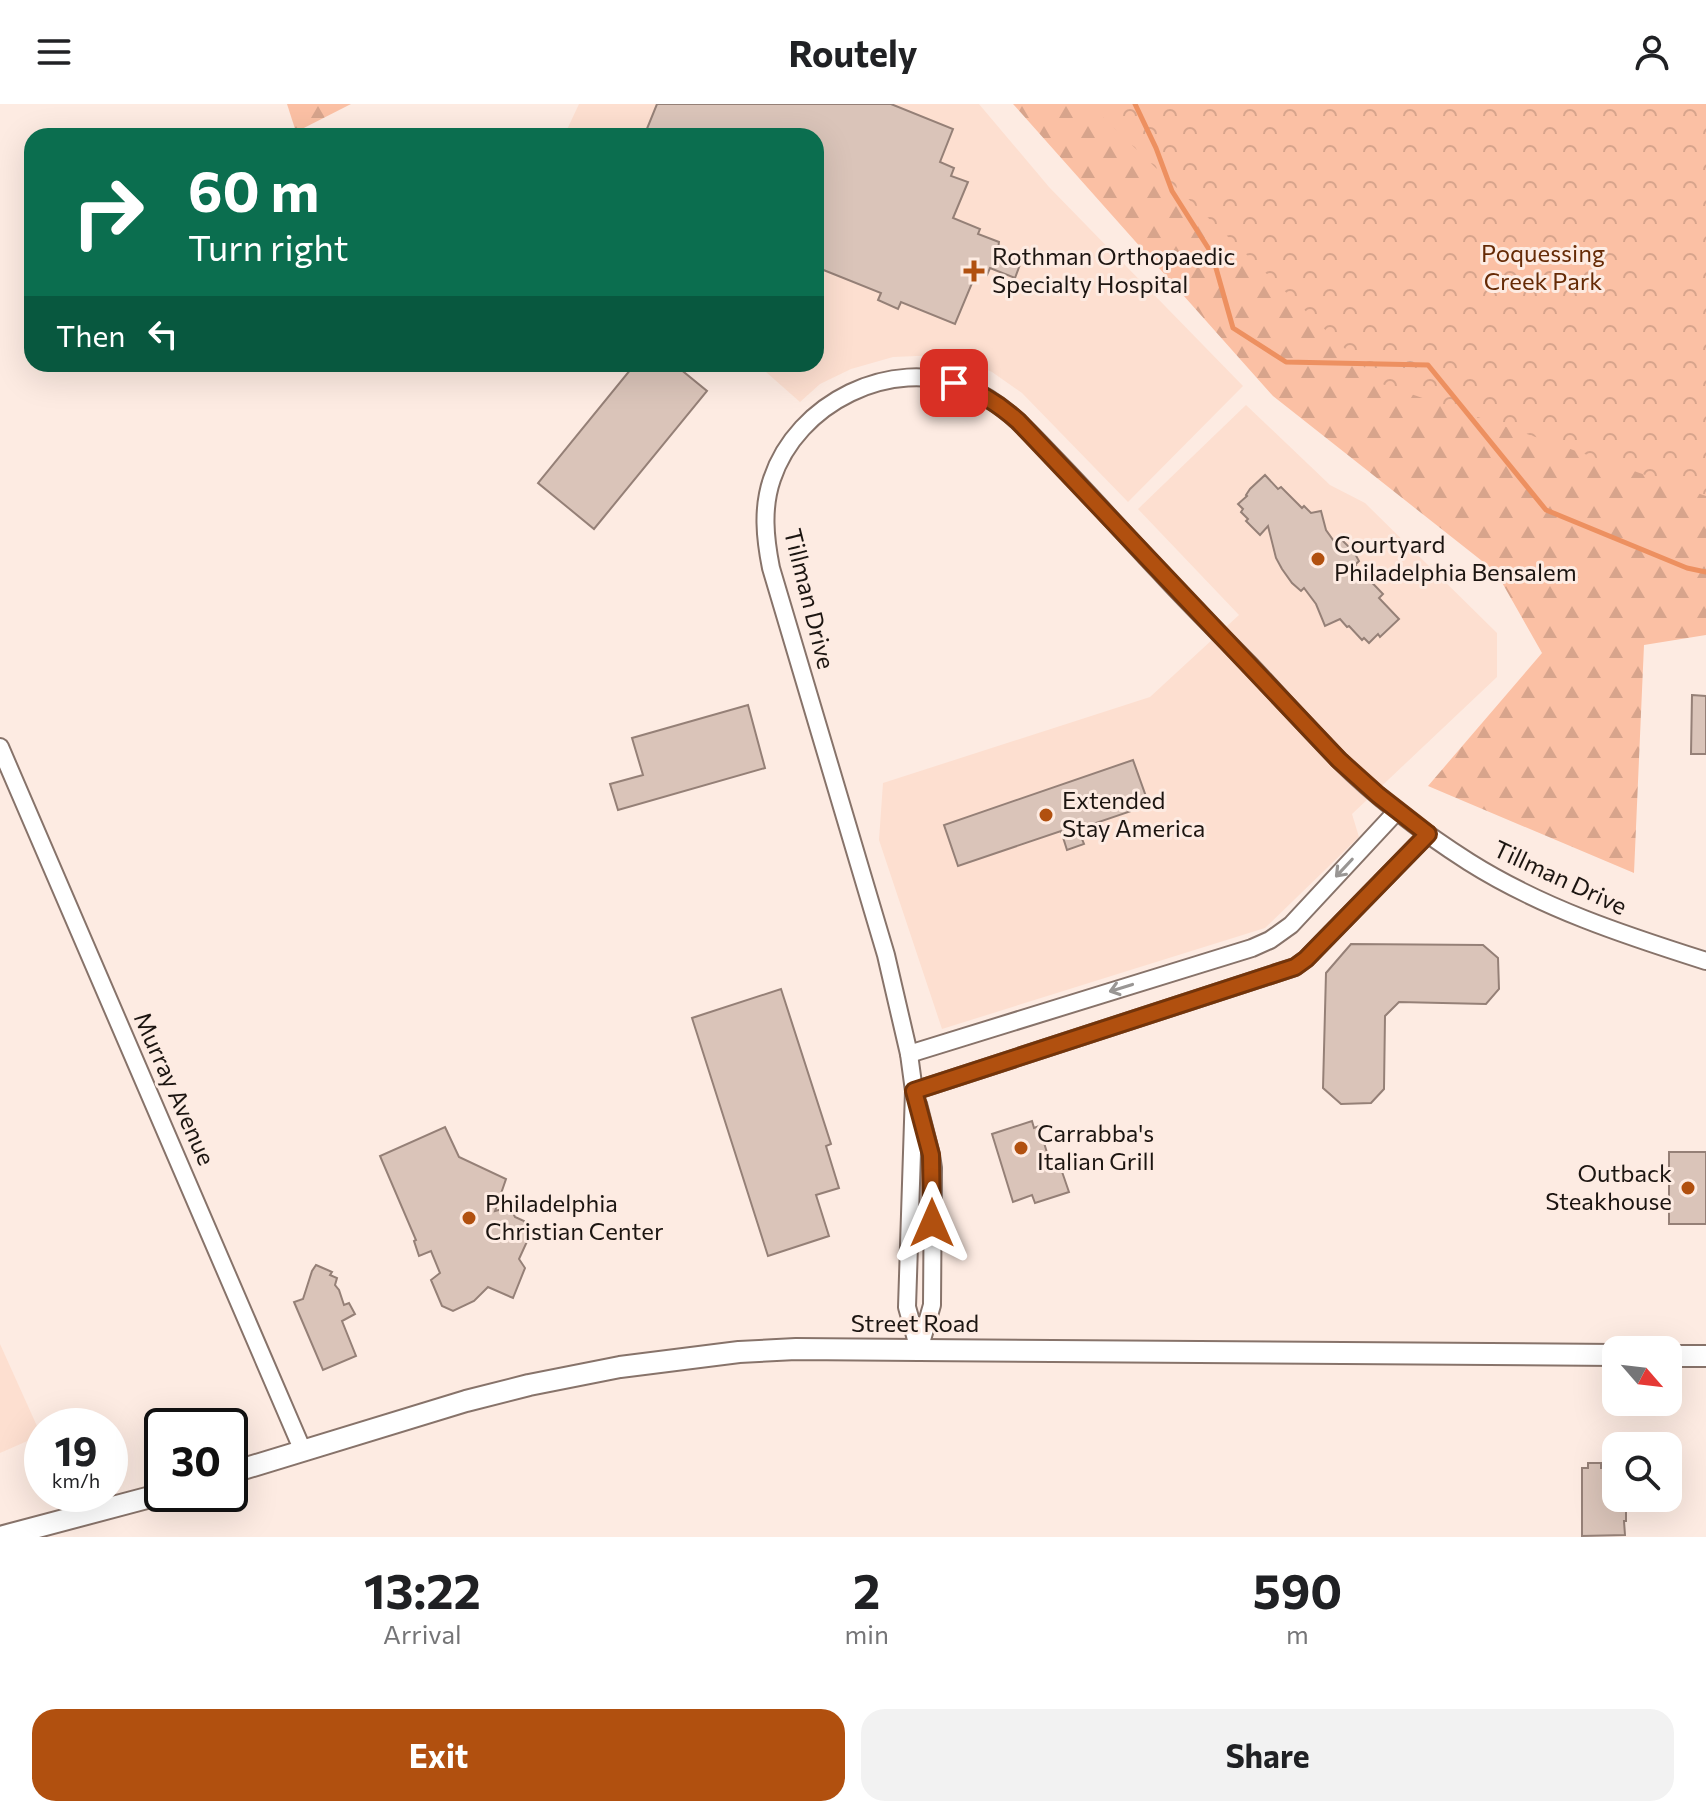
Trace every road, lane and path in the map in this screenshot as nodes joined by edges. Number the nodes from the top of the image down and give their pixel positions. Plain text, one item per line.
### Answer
1 (0, 747) edge
2 (1397, 811) junction
3 (1428, 834) junction
4 (1706, 961) edge
5 (909, 1054) junction
6 (914, 1091) junction
7 (919, 1350) junction
8 (1602, 1355) edge
9 (1682, 1356) edge
10 (1706, 1356) edge
11 (303, 1451) junction
12 (248, 1468) edge
13 (144, 1499) edge
14 (0, 1537) edge

1 - 11 street, Murray Avenue
2 - 3 street, Tillman Drive
2 -> 5 street
2 - 5 street, Tillman Drive
3 - 4 street, Tillman Drive
3 - 6 street
5 - 6 street, Tillman Drive
6 - 7 street, Tillman Drive
6 - 7 street, Tillman Drive
7 - 8 main road, Street Road
7 - 11 main road, Street Road
9 - 10 main road
11 - 12 main road, Street Road
13 - 14 main road

